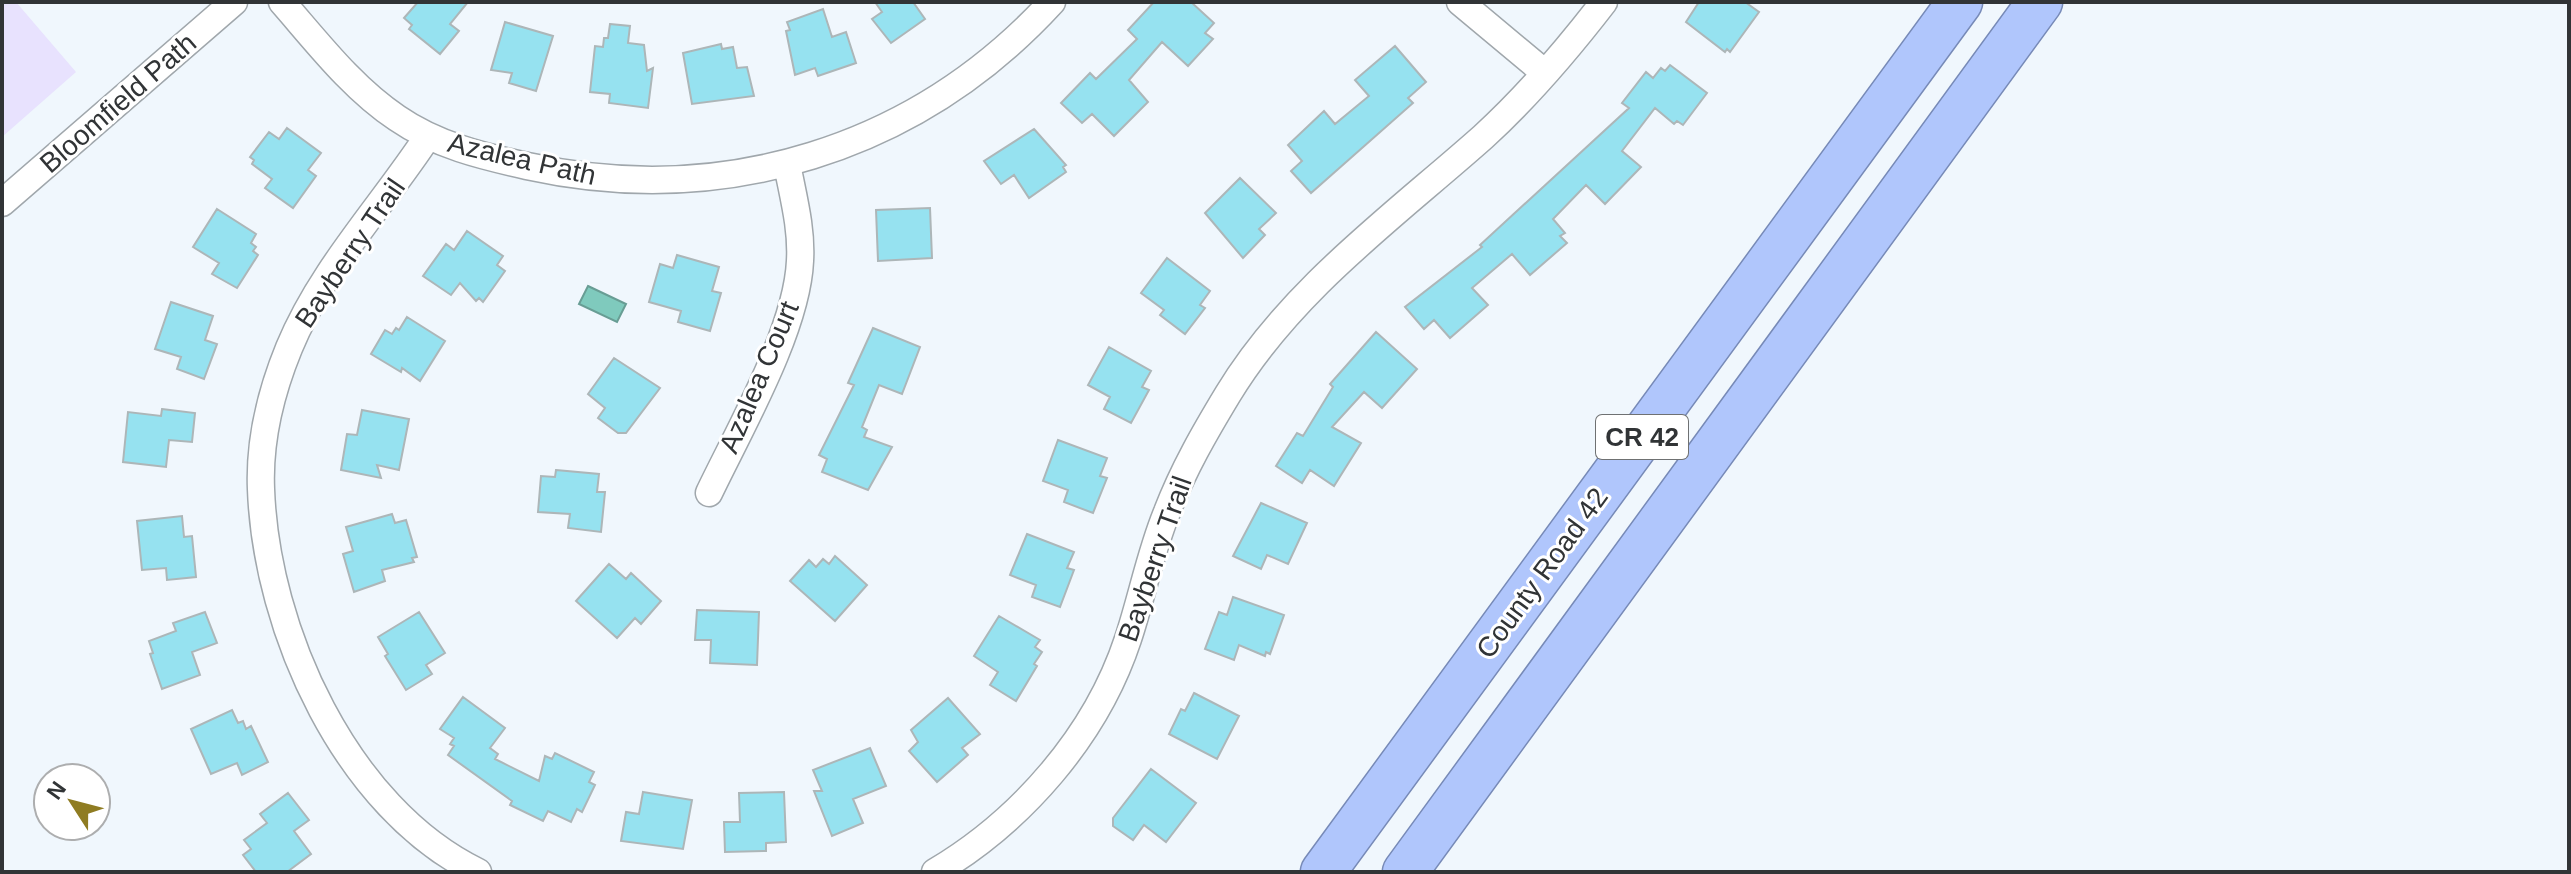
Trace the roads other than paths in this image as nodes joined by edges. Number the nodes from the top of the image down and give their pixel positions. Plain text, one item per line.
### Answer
1 (234, 2) edge
2 (282, 2) edge
3 (1052, 2) edge
4 (1460, 2) edge
5 (1604, 2) edge
6 (1960, 2) edge
7 (2040, 2) edge
8 (1545, 73) junction
9 (428, 136) junction
10 (787, 164) junction
11 (2, 203) edge
12 (709, 493) dead end
13 (478, 872) edge
14 (935, 872) edge
15 (1323, 872) edge
16 (1405, 872) edge

1 - 11 street, Bloomfield Path
2 - 9 street, Azalea Path
3 - 10 street, Azalea Path
4 - 8 street
5 - 8 street, Bayberry Trail
6 - 15 highway, County Road 42 / CR 42
7 - 16 highway, CR 42
8 - 14 street, Bayberry Trail
9 - 10 street, Azalea Path
9 - 13 street, Bayberry Trail
10 - 12 street, Azalea Court

